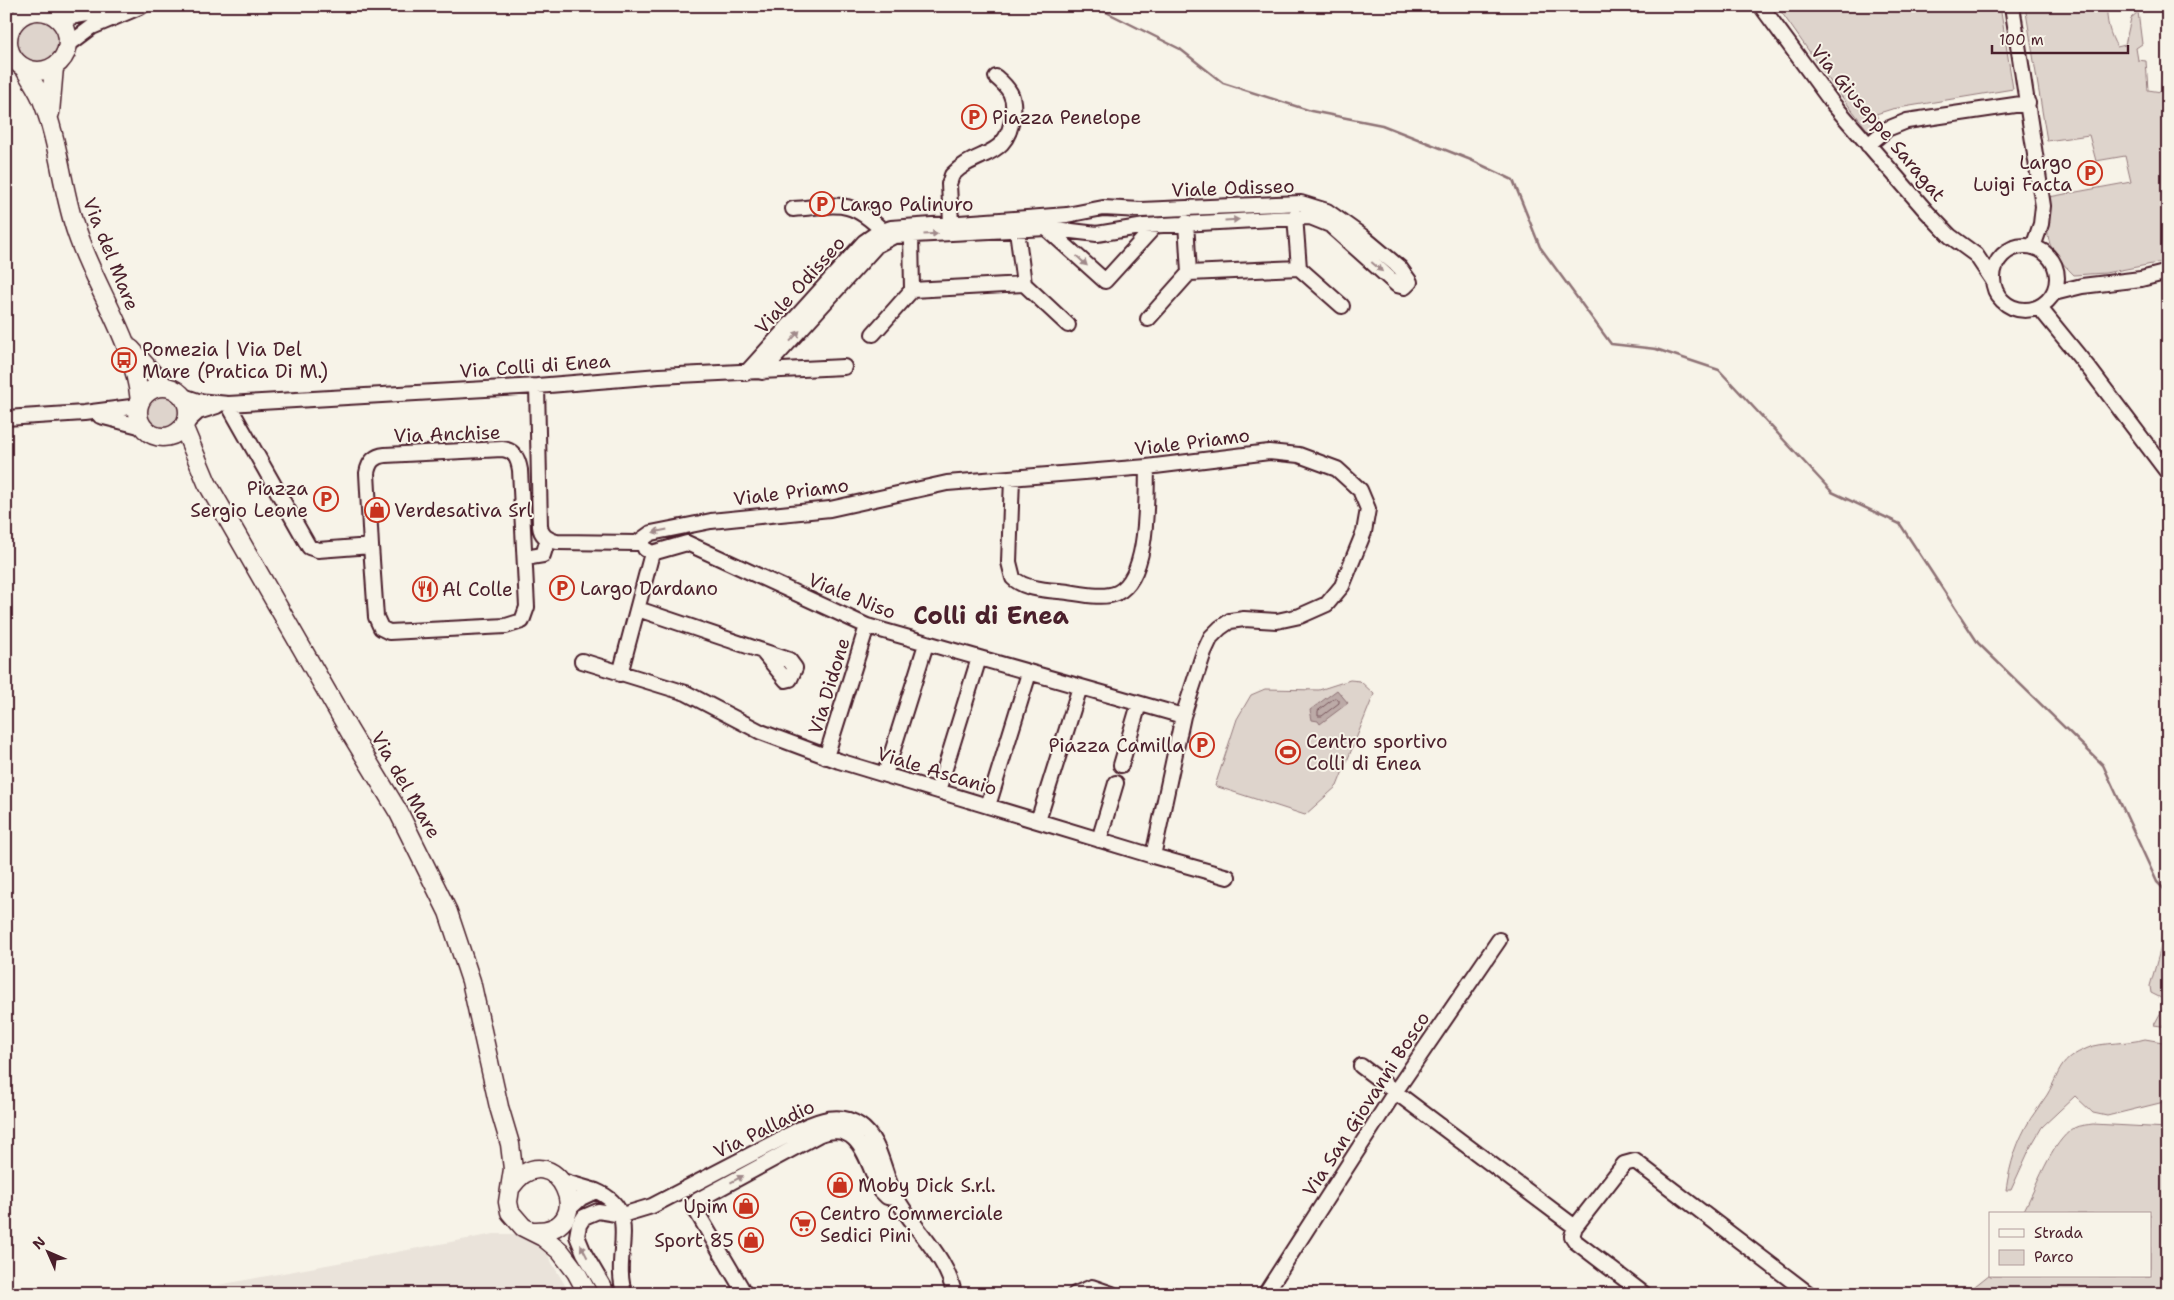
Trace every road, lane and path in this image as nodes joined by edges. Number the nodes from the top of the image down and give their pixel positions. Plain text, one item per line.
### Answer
1 (108, 6) edge
2 (142, 6) edge
3 (1761, 6) edge
4 (2012, 6) edge
5 (32, 9) edge
6 (59, 19) junction
7 (8, 25) edge
8 (68, 45) junction
9 (54, 67) junction
10 (24, 68) junction
11 (996, 77) dead end
12 (2028, 102) junction
13 (50, 123) junction
14 (1868, 145) junction
15 (1118, 208) junction
16 (793, 209) dead end
17 (1084, 211) junction
18 (1212, 214) junction
19 (1295, 216) junction
20 (1186, 222) junction
21 (950, 223) junction
22 (1156, 225) junction
23 (1046, 228) junction
24 (882, 230) junction
25 (1017, 230) junction
26 (1120, 231) junction
27 (1084, 232) junction
28 (911, 235) junction
29 (2033, 247) junction
30 (1976, 255) junction
31 (2001, 256) junction
32 (1299, 268) junction
33 (844, 272) junction
34 (2168, 272) edge
35 (1189, 273) junction
36 (2057, 275) junction
37 (1992, 279) junction
38 (1024, 284) junction
39 (2082, 286) junction
40 (912, 290) junction
41 (2054, 293) junction
42 (1342, 306) dead end
43 (2040, 307) junction
44 (1148, 319) dead end
45 (1068, 325) dead end
46 (873, 334) dead end
47 (124, 340) junction
48 (844, 367) dead end
49 (762, 372) junction
50 (746, 373) junction
51 (164, 386) junction
52 (537, 386) junction
53 (183, 396) junction
54 (140, 404) junction
55 (228, 404) junction
56 (84, 413) junction
57 (6, 418) edge
58 (185, 425) junction
59 (143, 427) junction
60 (162, 437) junction
61 (1147, 467) junction
62 (2168, 473) edge
63 (1012, 478) junction
64 (207, 483) junction
65 (686, 526) junction
66 (548, 539) junction
67 (637, 543) junction
68 (686, 543) junction
69 (371, 546) junction
70 (652, 553) junction
71 (525, 558) junction
72 (638, 608) junction
73 (867, 626) junction
74 (926, 644) junction
75 (763, 652) dead end
76 (979, 658) junction
77 (582, 661) dead end
78 (1029, 673) junction
79 (620, 674) junction
80 (1080, 688) junction
81 (1139, 704) junction
82 (1183, 716) junction
83 (826, 757) junction
84 (1121, 765) dead end
85 (885, 775) junction
86 (1116, 783) dead end
87 (938, 791) junction
88 (988, 806) junction
89 (1038, 821) junction
90 (1099, 840) junction
91 (1152, 856) junction
92 (1228, 877) dead end
93 (1499, 940) dead end
94 (1361, 1066) dead end
95 (1395, 1092) junction
96 (508, 1134) junction
97 (545, 1171) junction
98 (562, 1180) junction
99 (511, 1188) junction
100 (596, 1192) junction
101 (896, 1198) junction
102 (565, 1215) junction
103 (622, 1215) junction
104 (1575, 1227) junction
105 (533, 1231) junction
106 (576, 1272) junction
107 (1267, 1291) dead end
108 (588, 1294) edge
109 (608, 1294) edge
110 (625, 1294) edge
111 (745, 1294) edge
112 (954, 1294) edge
113 (1075, 1294) edge
114 (1112, 1294) edge
115 (1644, 1294) edge
116 (1809, 1294) edge

1 - 6 street
2 - 8 street
3 - 14 street, Via Giuseppe Saragat
4 - 12 street
5 - 6 main road
5 - 7 main road
6 - 8 main road
7 - 10 main road
8 - 9 main road
9 - 10 main road
9 - 13 main road, Via del Mare
10 - 13 main road, Via del Mare
11 - 21 street
12 - 14 street
12 - 29 street
13 - 47 main road, Via del Mare
14 - 30 street, Via Giuseppe Saragat
15 - 17 street, Viale Odisseo
15 - 18 street, Viale Odisseo
15 - 26 street
16 - 24 street
17 - 21 street, Viale Odisseo
17 - 27 street
18 -> 19 street, Viale Odisseo
19 -> 18 street, Viale Odisseo
18 - 20 street, Viale Odisseo
19 - 32 street
20 - 22 street, Viale Odisseo
20 - 35 street
21 - 24 street, Viale Odisseo
23 -> 22 street
22 - 26 street, Viale Odisseo
23 - 25 street, Viale Odisseo
23 - 27 street, Viale Odisseo
24 - 33 street, Viale Odisseo
28 -> 25 street, Viale Odisseo
25 - 38 street
26 - 27 street, Viale Odisseo
28 - 33 street, Viale Odisseo
28 - 40 street
29 - 31 street
29 - 36 street
30 - 31 street
30 - 37 street, Via Giuseppe Saragat
31 - 37 street
32 - 35 street
32 - 42 street
49 -> 33 street, Viale Odisseo
33 - 50 street, Viale Odisseo
34 - 39 street
35 - 44 street
36 - 39 street
36 - 41 street
37 - 43 street
38 - 40 street
38 - 45 street
39 - 41 street
40 - 46 street
41 - 43 street
43 - 62 street
47 - 51 main road, Via del Mare
47 - 54 main road, Via del Mare
48 - 49 street, Via Colli di Enea
49 - 50 street, Via Colli di Enea
50 - 52 street, Via Colli di Enea
51 - 53 main road
51 - 54 main road
52 - 55 street, Via Colli di Enea
52 - 66 street
53 - 55 street, Via Colli di Enea
53 - 58 main road
54 - 56 street
54 - 59 main road
55 - 58 street, Via Colli di Enea
55 - 69 street
56 - 57 street
56 - 59 street
58 - 60 main road
58 - 64 main road, Via del Mare
59 - 60 main road
60 - 64 main road, Via del Mare
61 - 63 street, Viale Priamo
61 - 63 street
61 - 82 street, Viale Priamo
63 - 65 street, Viale Priamo
64 - 96 main road, Via del Mare
65 -> 67 street, Viale Priamo
65 - 68 street
66 - 67 street
66 - 71 street
67 - 70 street
68 - 70 street
68 - 73 street, Viale Niso
69 - 71 street, Via Anchise
69 - 71 street, Via Anchise
70 - 72 street
72 - 75 street
72 - 79 street
73 - 74 street, Viale Niso
73 - 83 street, Via Didone
74 - 76 street, Viale Niso
74 - 85 street
76 - 78 street, Viale Niso
76 - 87 street
77 - 79 street, Viale Ascanio
78 - 80 street, Viale Niso
78 - 88 street
79 - 83 street, Viale Ascanio
80 - 81 street, Viale Niso
80 - 89 street
81 - 82 street, Viale Niso
81 - 84 street
82 - 91 street
83 - 85 street, Viale Ascanio
85 - 87 street, Viale Ascanio
86 - 90 street
87 - 88 street, Viale Ascanio
88 - 89 street, Viale Ascanio
89 - 90 street, Viale Ascanio
90 - 91 street, Viale Ascanio
91 - 92 street, Viale Ascanio
93 - 95 street, Via San Giovanni Bosco
94 - 95 street
95 - 104 street
95 - 107 street, Via San Giovanni Bosco
96 - 97 main road, Via del Mare
96 - 99 main road, Via del Mare
97 - 98 main road, Via del Mare
97 - 99 main road
98 - 100 street
98 - 102 main road, Via del Mare
99 - 105 main road, Via del Mare
100 - 102 street
100 - 103 street
101 - 103 street, Via Palladio
111 -> 101 street
101 - 112 street, Via Palladio
102 - 105 main road
102 - 106 main road, Via del Mare
109 -> 103 street, Via Palladio
103 - 110 street
104 - 115 street
104 - 116 street
105 - 106 main road, Via del Mare
106 - 108 main road, Via del Mare
113 - 114 street

